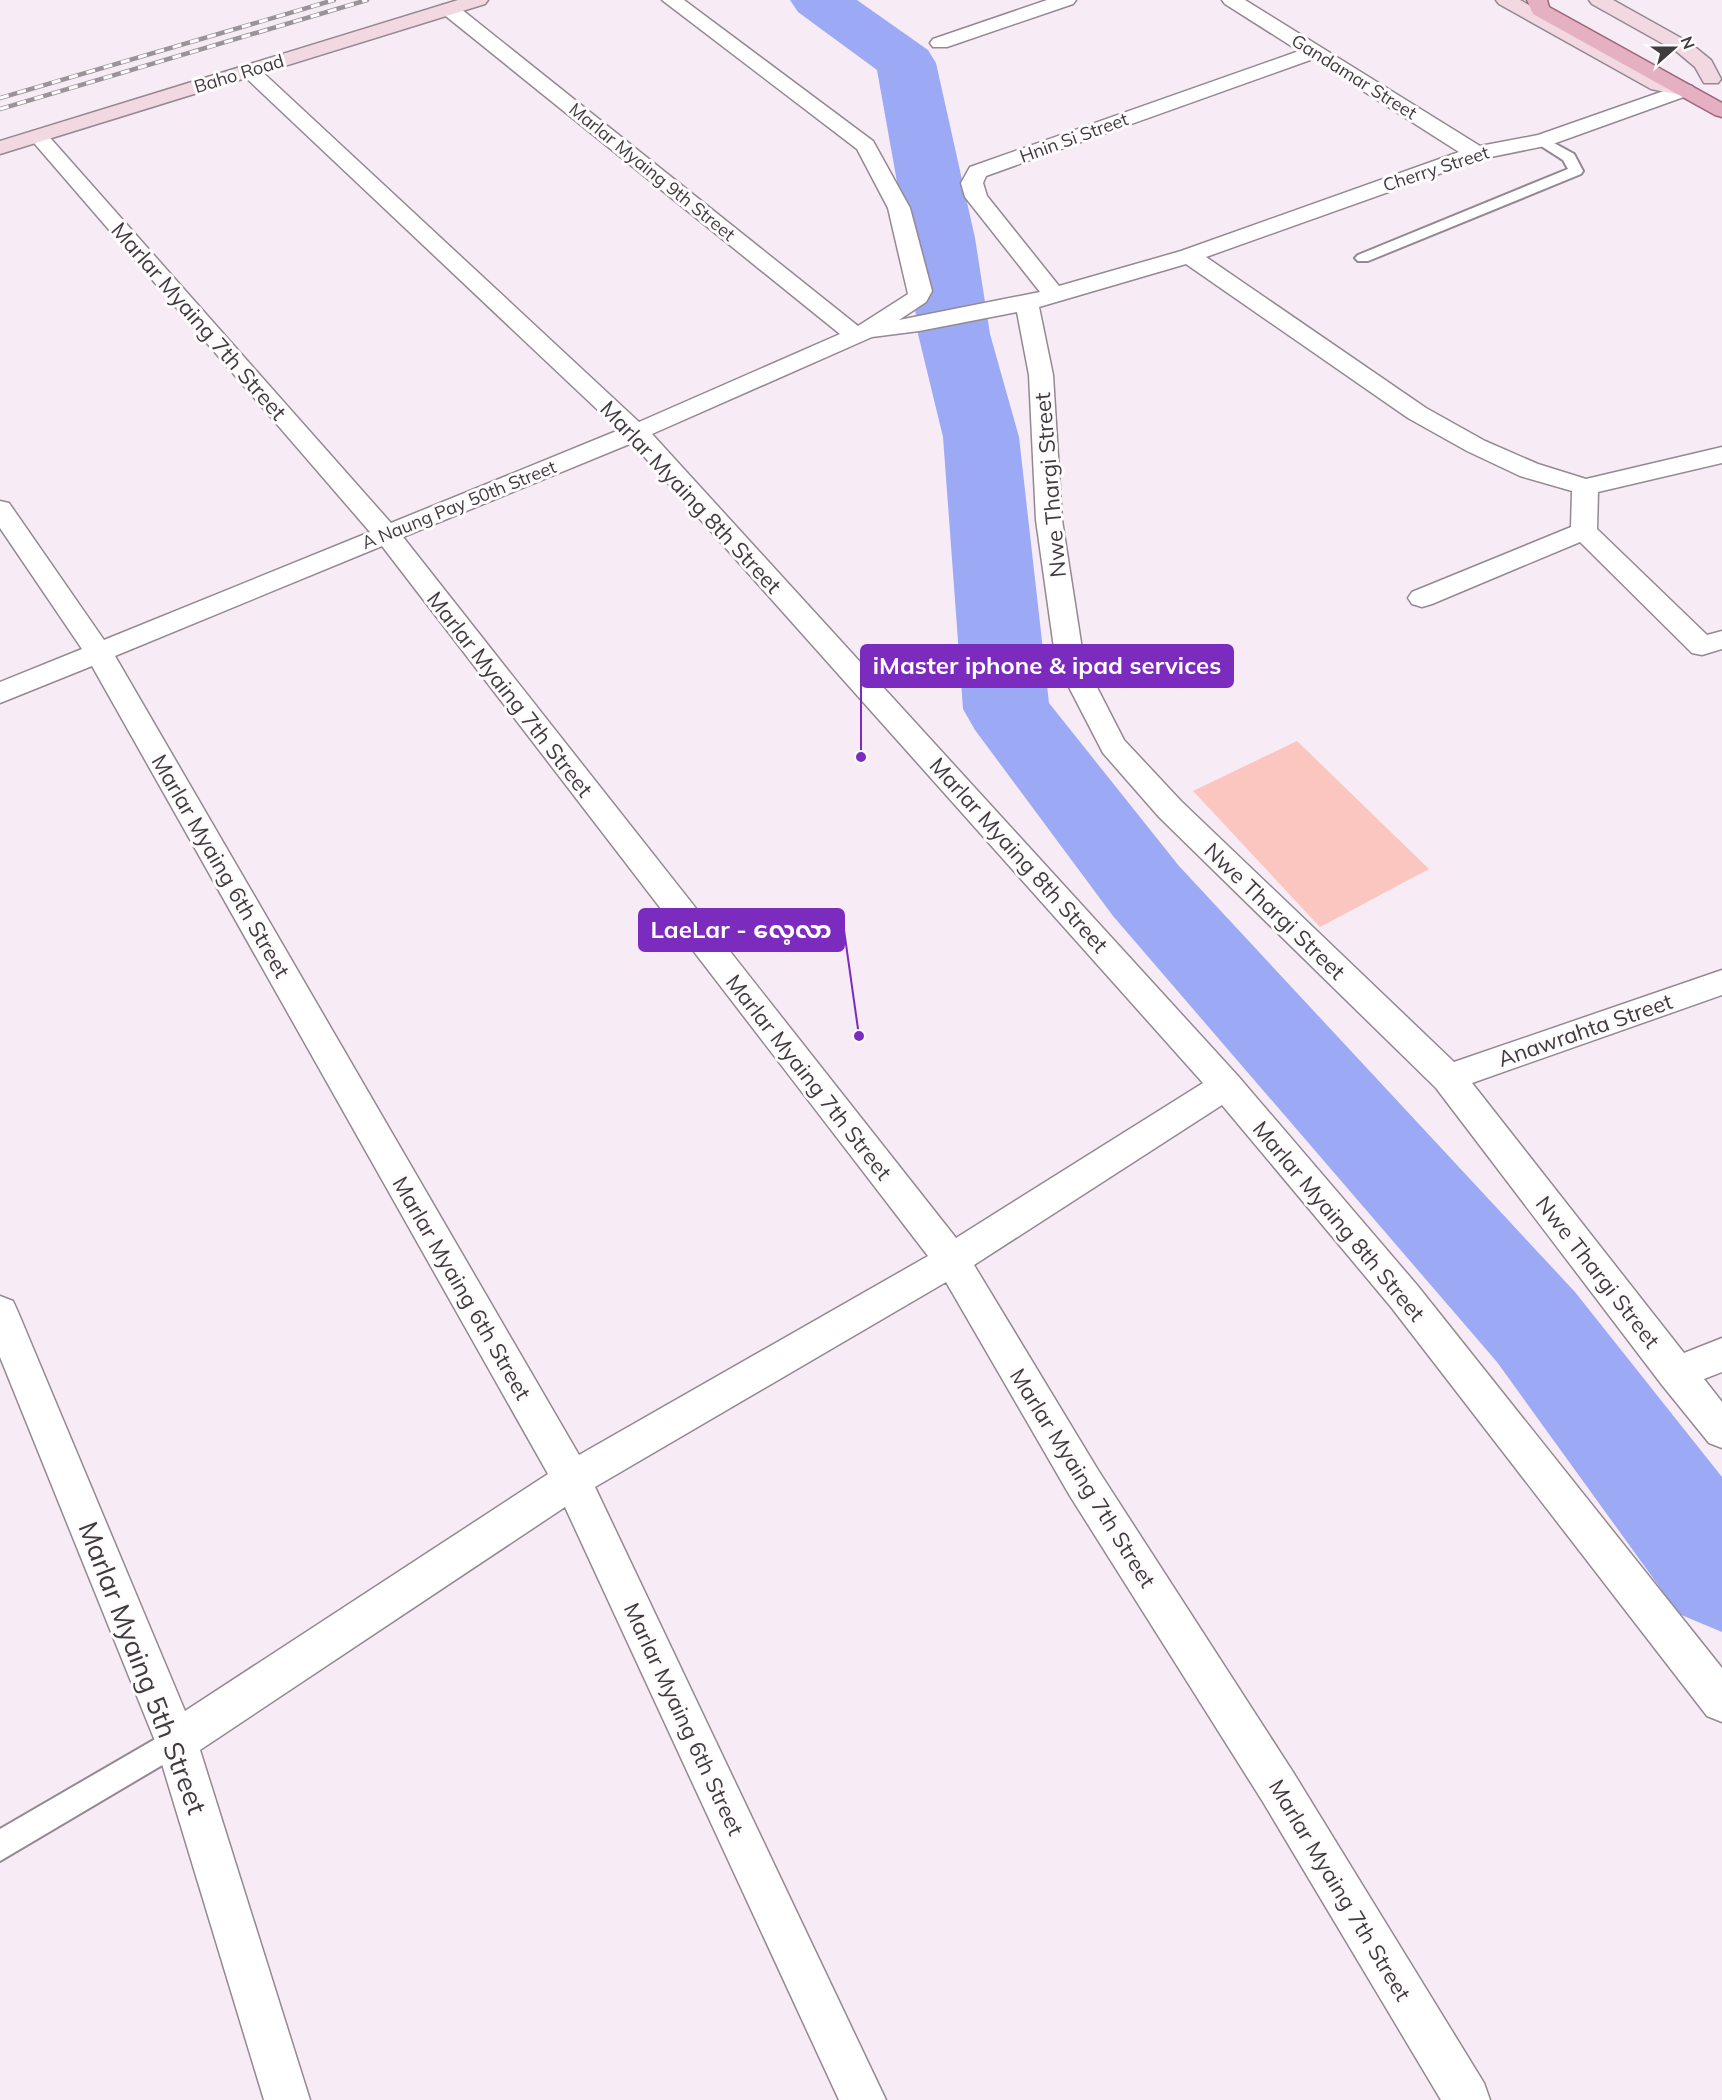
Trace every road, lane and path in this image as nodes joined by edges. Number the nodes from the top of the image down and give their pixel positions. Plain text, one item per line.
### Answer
1 (478, 0) edge
2 (672, 0) edge
3 (1066, 0) edge
4 (1232, 0) edge
5 (1506, 0) edge
6 (1537, 0) edge
7 (1599, 0) edge
8 (1578, 7) dead end
9 (449, 9) junction
10 (940, 42) dead end
11 (1314, 52) junction
12 (250, 71) junction
13 (1718, 80) edge
14 (1685, 90) junction
15 (1722, 111) edge
16 (38, 136) junction
17 (1543, 141) junction
18 (0, 148) edge
19 (1476, 153) junction
20 (1189, 256) junction
21 (1363, 258) dead end
22 (1054, 295) junction
23 (1027, 303) junction
24 (919, 324) joint
25 (861, 333) junction
26 (636, 432) junction
27 (1722, 455) edge
28 (1585, 487) junction
29 (0, 509) edge
30 (1584, 531) junction
31 (386, 534) junction
32 (1422, 598) dead end
33 (1722, 640) edge
34 (99, 653) junction
35 (0, 693) edge
36 (1722, 982) edge
37 (1448, 1078) junction
38 (1226, 1086) junction
39 (952, 1260) junction
40 (0, 1312) edge
41 (1722, 1355) edge
42 (1675, 1373) junction
43 (1722, 1431) edge
44 (572, 1480) junction
45 (1722, 1701) edge
46 (176, 1741) junction
47 (0, 1846) edge
48 (287, 2100) edge
49 (863, 2100) edge
50 (1467, 2100) edge

1 - 9 main road, Baho Road
2 - 25 street
3 - 10 street
4 - 11 street, Gandamar Street
5 - 14 main road
6 - 14 main road
7 - 13 main road
8 - 13 main road
9 - 12 main road, Baho Road
9 - 25 street, Marlar Myaing 9th Street
11 - 19 street, Gandamar Street
11 - 22 street, Hnin Si Street
12 - 16 main road, Baho Road
12 - 26 street, Marlar Myaing 8th Street
14 - 15 main road
14 - 17 street, Cherry Street
16 - 18 main road, Baho Road
16 - 31 street, Marlar Myaing 7th Street
17 - 19 street, Cherry Street
17 - 21 lane
19 - 20 street, Cherry Street
20 - 22 street, Cherry Street
20 - 28 street
22 - 23 street, Cherry Street
23 - 24 street, Cherry Street
23 - 37 street, Nwe Thargi Street
24 - 25 street, A Naung Pay 50th Street
25 - 26 street, A Naung Pay 50th Street
26 - 31 street, A Naung Pay 50th Street
26 - 38 street, Marlar Myaing 8th Street
27 - 28 street
28 - 30 street
29 - 34 street, Marlar Myaing 6th Street
30 - 32 street
30 - 33 street
31 - 34 street, A Naung Pay 50th Street
31 - 39 street, Marlar Myaing 7th Street
34 - 35 street, A Naung Pay 50th Street
34 - 44 street, Marlar Myaing 6th Street
36 - 37 street, Anawrahta Street
37 - 42 street, Nwe Thargi Street
38 - 39 street
38 - 45 street, Marlar Myaing 8th Street
39 - 44 street
39 - 50 street, Marlar Myaing 7th Street
40 - 46 street, Marlar Myaing 5th Street
41 - 42 street
42 - 43 street, Nwe Thargi Street
44 - 46 street
44 - 49 street, Marlar Myaing 6th Street
46 - 47 lane
46 - 48 street, Marlar Myaing 5th Street

